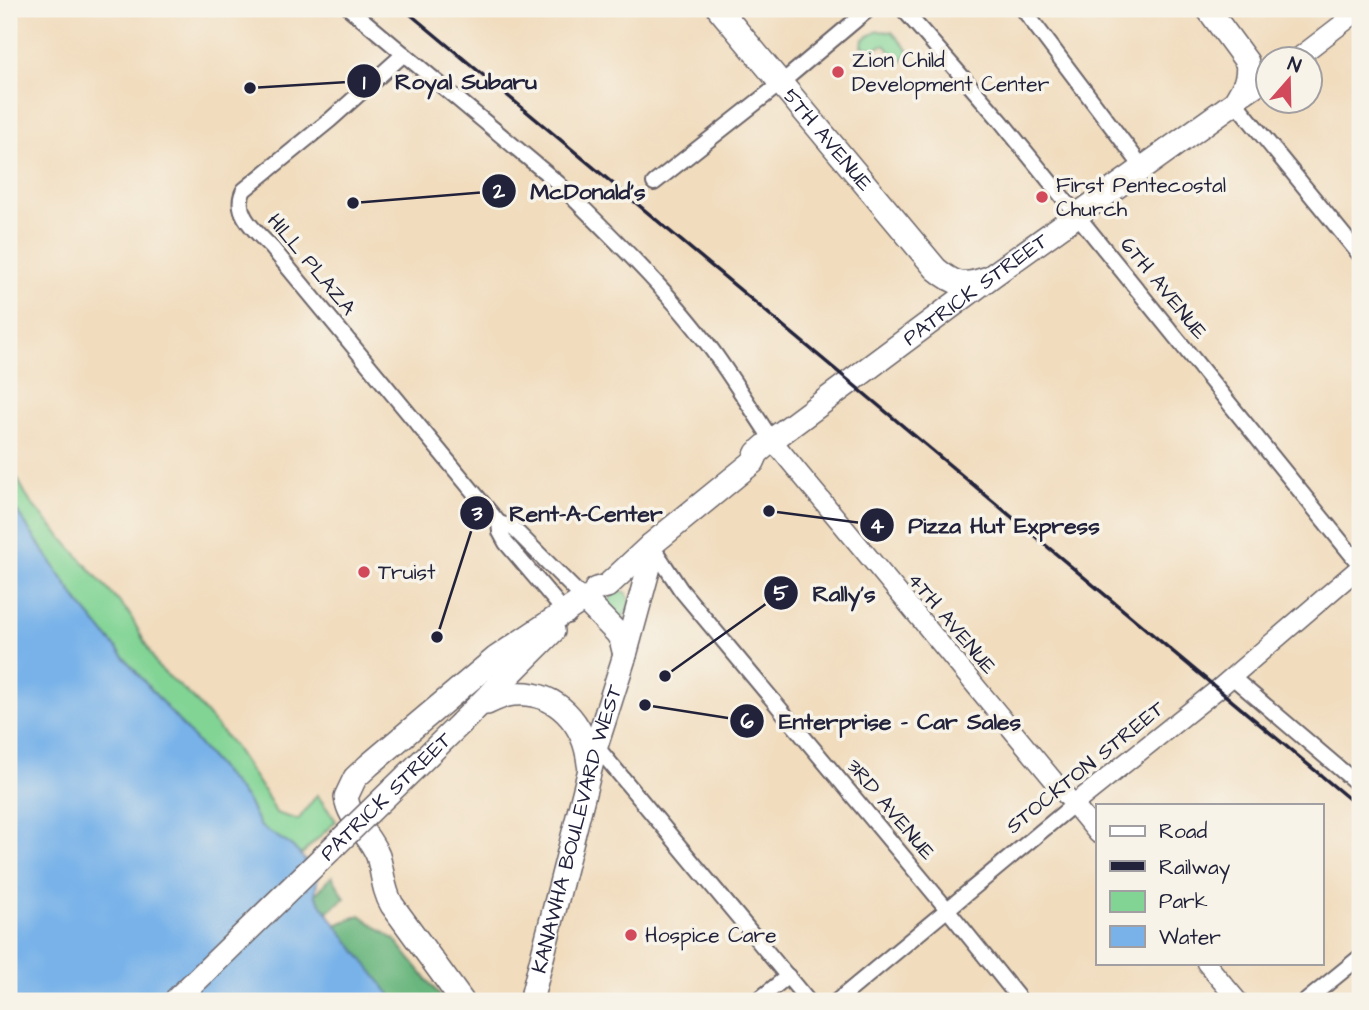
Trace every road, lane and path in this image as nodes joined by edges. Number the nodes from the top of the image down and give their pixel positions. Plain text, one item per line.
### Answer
1 (350, 9) edge
2 (719, 9) edge
3 (869, 9) edge
4 (904, 9) edge
5 (1023, 9) edge
6 (1208, 9) edge
7 (1360, 10) edge
8 (1313, 46) edge
9 (1241, 53) junction
10 (404, 54) junction
11 (1254, 63) edge
12 (781, 83) junction
13 (1254, 89) edge
14 (1235, 102) junction
15 (1143, 167) junction
16 (654, 183) dead end
17 (1077, 215) junction
18 (1360, 255) edge
19 (936, 269) junction
20 (992, 276) junction
21 (934, 319) junction
22 (764, 447) junction
23 (499, 523) junction
24 (651, 545) junction
25 (1360, 566) edge
26 (578, 604) junction
27 (625, 655) junction
28 (1232, 677) junction
29 (480, 705) junction
30 (596, 746) junction
31 (590, 772) junction
32 (1360, 786) edge
33 (1073, 805) junction
34 (1096, 832) edge
35 (947, 909) junction
36 (1360, 957) edge
37 (1207, 964) edge
38 (788, 976) junction
39 (175, 1001) edge
40 (463, 1001) edge
41 (531, 1001) edge
42 (757, 1001) edge
43 (808, 1001) edge
44 (837, 1001) edge
45 (1021, 1001) edge
46 (1238, 1001) edge
47 (1306, 1001) edge

1 - 10 street
2 - 12 main road, 5TH AVENUE
3 - 12 street
4 - 17 street, 6TH AVENUE
5 - 15 street
6 - 9 main road
7 - 8 street
9 - 11 street
9 - 14 main road
10 - 22 street
10 - 23 street, HILL PLAZA
12 - 16 street
12 - 19 main road, 5TH AVENUE
13 - 14 street, PATRICK STREET
14 - 15 main road, PATRICK STREET
14 - 18 street
15 - 17 main road, PATRICK STREET
17 - 20 main road, PATRICK STREET
17 - 25 street, 6TH AVENUE
19 - 20 main road
19 - 21 main road
20 - 21 main road, PATRICK STREET
21 - 22 main road, PATRICK STREET
22 - 24 main road, PATRICK STREET
22 - 26 main road, PATRICK STREET
22 - 33 street, 4TH AVENUE
23 - 26 street, HILL PLAZA
23 - 26 street, HILL PLAZA
24 - 26 main road, PATRICK STREET
24 - 27 main road, KANAWHA BOULEVARD WEST
24 - 35 street, 3RD AVENUE
25 - 28 street, STOCKTON STREET
26 - 27 main road, KANAWHA BOULEVARD WEST
26 - 29 main road, PATRICK STREET
26 - 40 main road
27 - 30 main road, KANAWHA BOULEVARD WEST
28 - 32 street
28 - 33 street, STOCKTON STREET
29 - 31 main road
29 - 39 main road, PATRICK STREET, bridge
30 - 31 main road, KANAWHA BOULEVARD WEST
30 - 38 street
31 - 41 main road, KANAWHA BOULEVARD WEST
33 - 34 street, 4TH AVENUE
33 - 35 street, STOCKTON STREET
35 - 44 street, STOCKTON STREET
35 - 45 street, 3RD AVENUE
36 - 47 street
37 - 46 street
38 - 42 street
38 - 43 street

